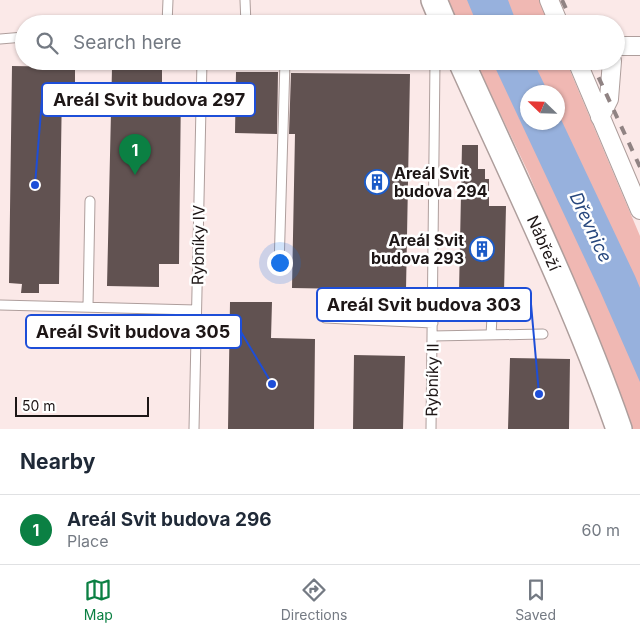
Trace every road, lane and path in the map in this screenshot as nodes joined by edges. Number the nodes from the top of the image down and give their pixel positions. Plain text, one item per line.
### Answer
1 (168, 0) edge
2 (245, 0) edge
3 (434, 0) edge
4 (549, 0) edge
5 (167, 15) edge
6 (246, 15) edge
7 (440, 15) edge
8 (555, 15) edge
9 (15, 37) edge
10 (0, 39) edge
11 (625, 46) edge
12 (640, 46) edge
13 (202, 70) edge
14 (285, 70) edge
15 (435, 70) edge
16 (465, 70) edge
17 (581, 70) edge
18 (611, 70) edge
19 (600, 117) junction
20 (90, 201) dead end
21 (640, 210) edge
22 (279, 268) dead end
23 (493, 299) dead end
24 (0, 305) edge
25 (88, 306) junction
26 (196, 310) junction
27 (325, 318) dead end
28 (432, 323) junction
29 (543, 334) dead end
30 (491, 335) junction
31 (432, 336) junction
32 (194, 429) edge
33 (431, 429) edge
34 (619, 429) edge

1 - 5 lane
2 - 6 lane
3 - 7 street
4 - 8 street
9 - 10 lane
11 - 12 street
13 - 26 lane, Rybníky IV
14 - 22 lane
15 - 28 lane, Rybníky II
16 - 34 street, Nábřeží
17 - 19 street
18 - 19 street
19 - 21 street
20 - 25 lane
23 - 30 lane
24 - 25 lane
25 - 26 lane
26 - 32 lane, Rybníky IV
27 - 28 lane
28 - 31 lane, Rybníky II
29 - 30 lane
30 - 31 lane
31 - 33 lane, Rybníky II

